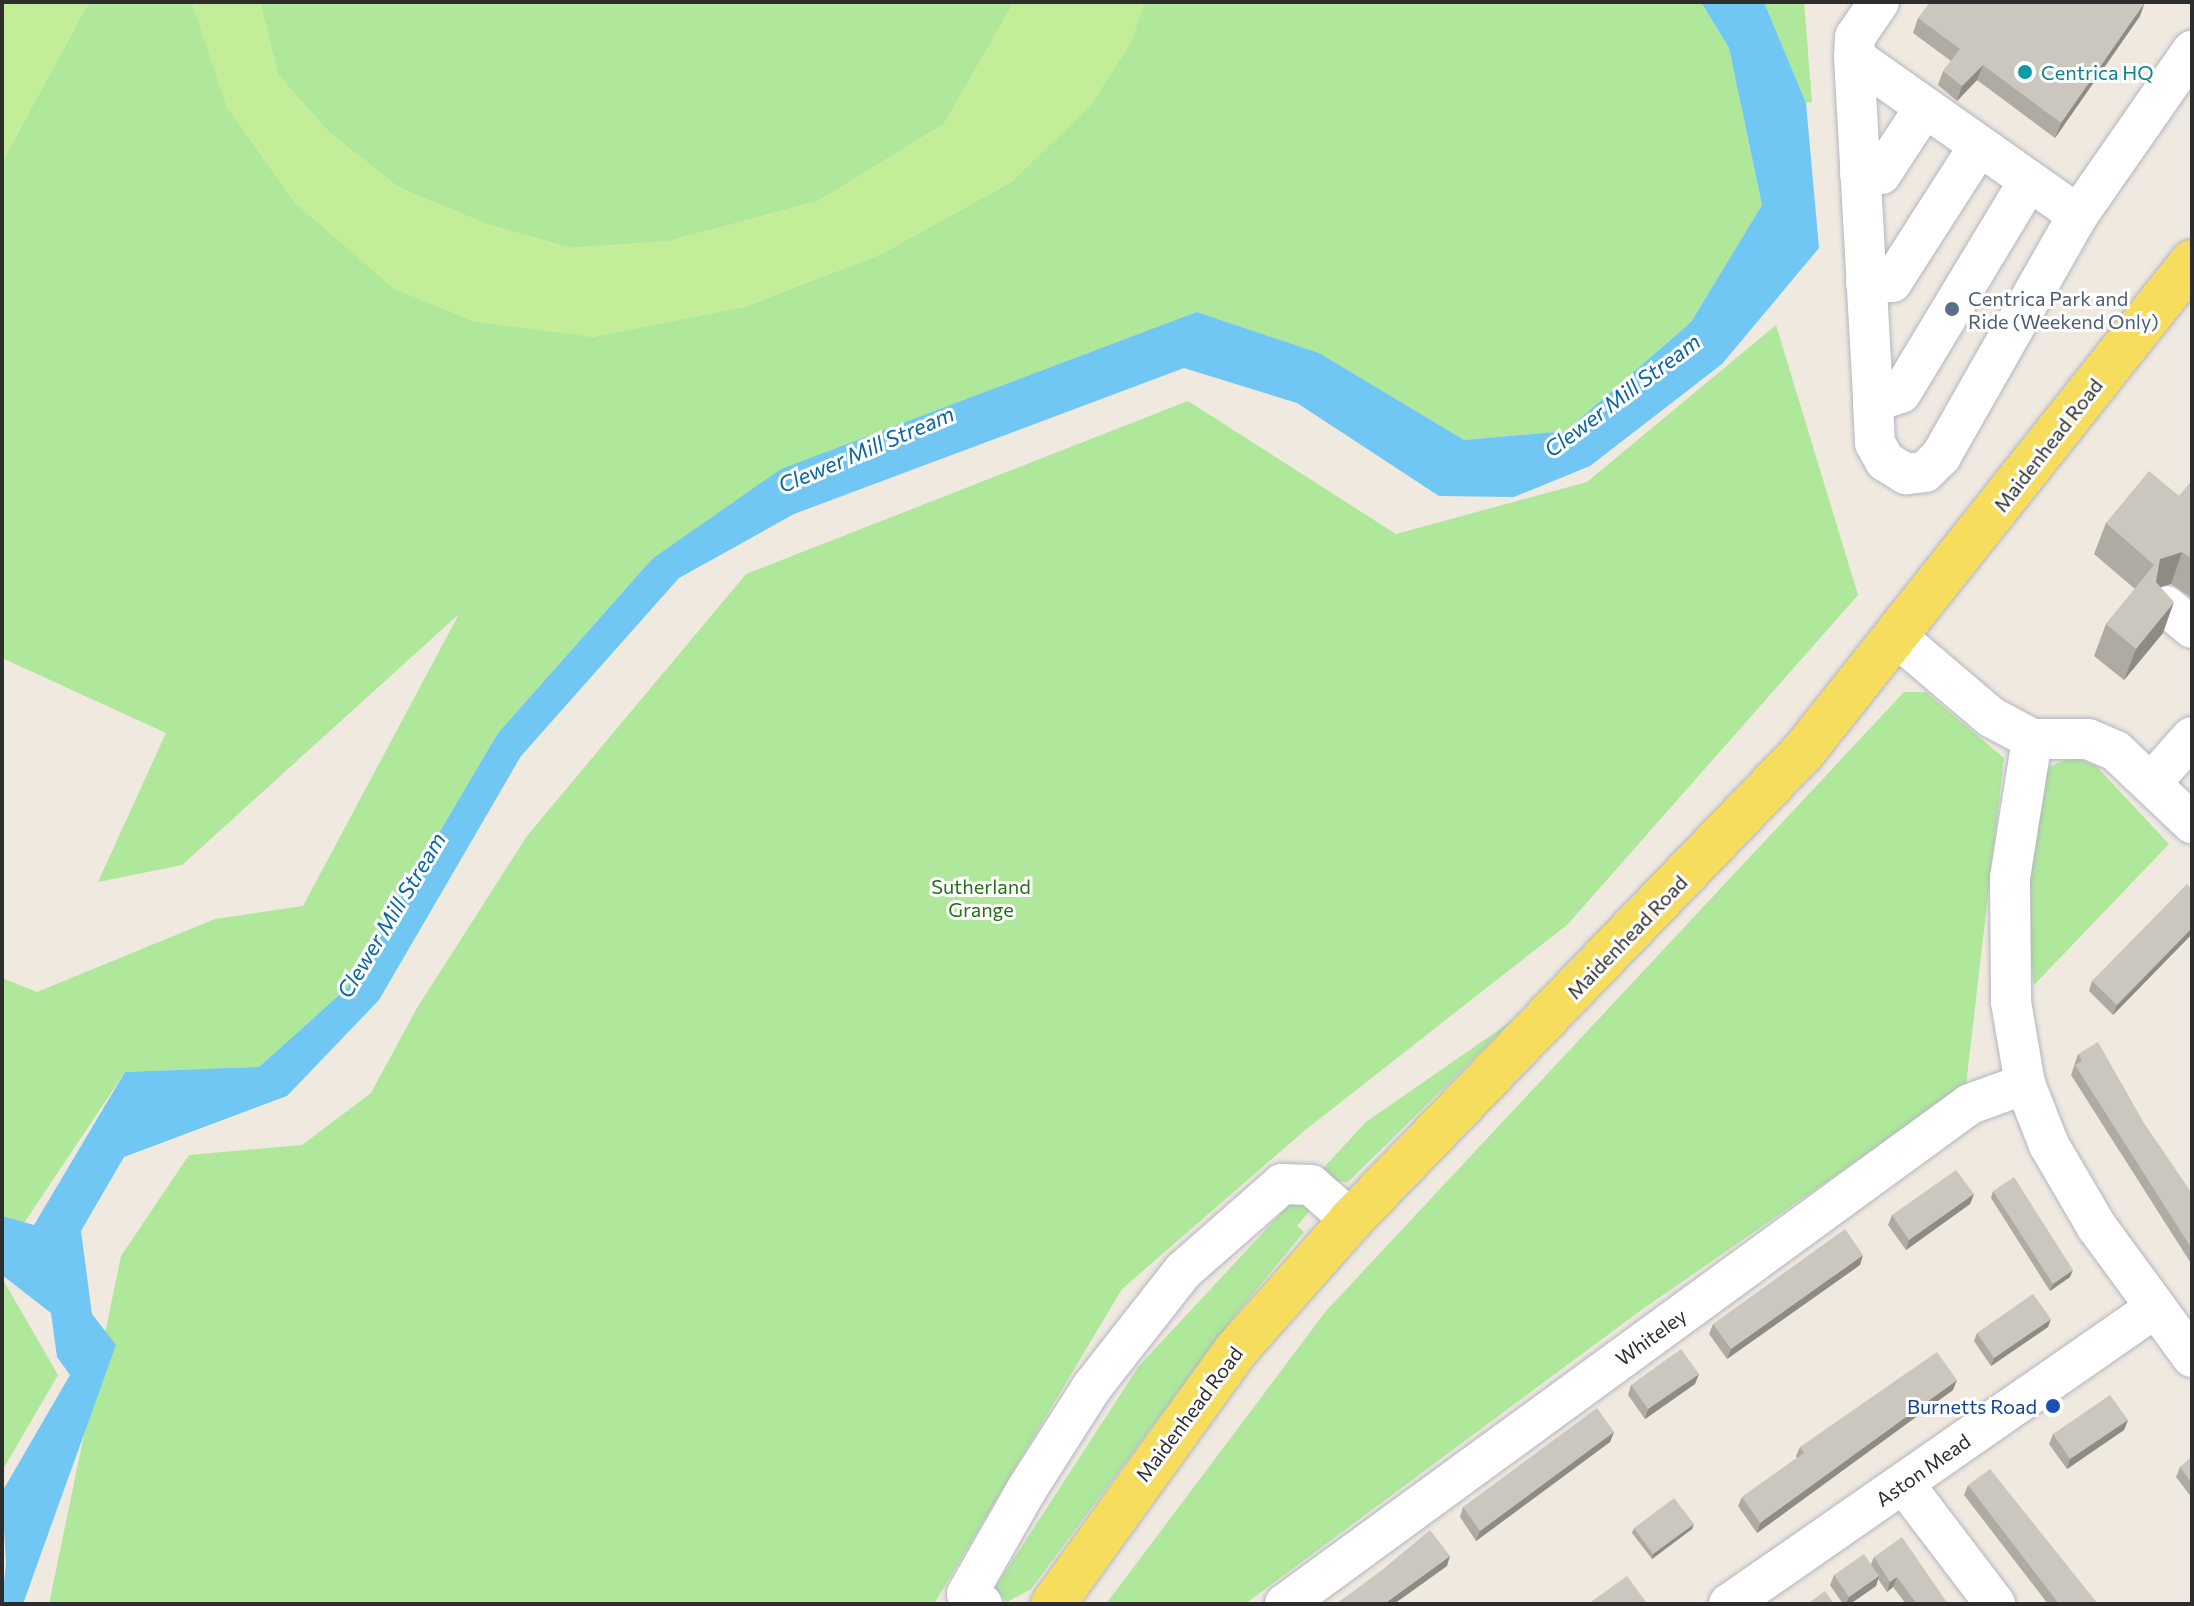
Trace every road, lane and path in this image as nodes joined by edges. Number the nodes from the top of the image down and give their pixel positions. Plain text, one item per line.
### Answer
1 (1879, 2) edge
2 (2192, 51) edge
3 (1854, 57) junction
4 (1925, 107) junction
5 (1979, 146) junction
6 (1860, 174) junction
7 (2029, 181) junction
8 (2078, 215) junction
9 (2192, 262) edge
10 (1866, 283) junction
11 (1873, 402) junction
12 (1897, 637) junction
13 (2192, 737) edge
14 (2032, 739) junction
15 (2152, 782) junction
16 (2192, 823) edge
17 (2025, 1084) junction
18 (1351, 1220) junction
19 (2155, 1308) junction
20 (2192, 1357) edge
21 (1904, 1484) junction
22 (982, 1604) edge
23 (1053, 1604) edge
24 (1285, 1604) edge
25 (1729, 1604) edge
26 (1995, 1604) edge

1 - 3 street
2 - 8 street
3 - 4 street
3 - 6 street
4 - 5 street
4 - 6 street
5 - 7 street
5 - 10 street
6 - 10 street
7 - 8 street
7 - 11 street
8 - 11 street
9 - 12 main road, Maidenhead Road
10 - 11 street
12 - 14 street
12 - 18 main road, Maidenhead Road
13 - 15 street
14 - 15 street
14 - 17 street
15 - 16 street
17 - 19 street
17 - 24 street, Whiteley
18 - 22 street
18 - 23 main road, Maidenhead Road
19 - 20 street
19 - 21 street, Aston Mead
21 - 25 street, Aston Mead
21 - 26 street

